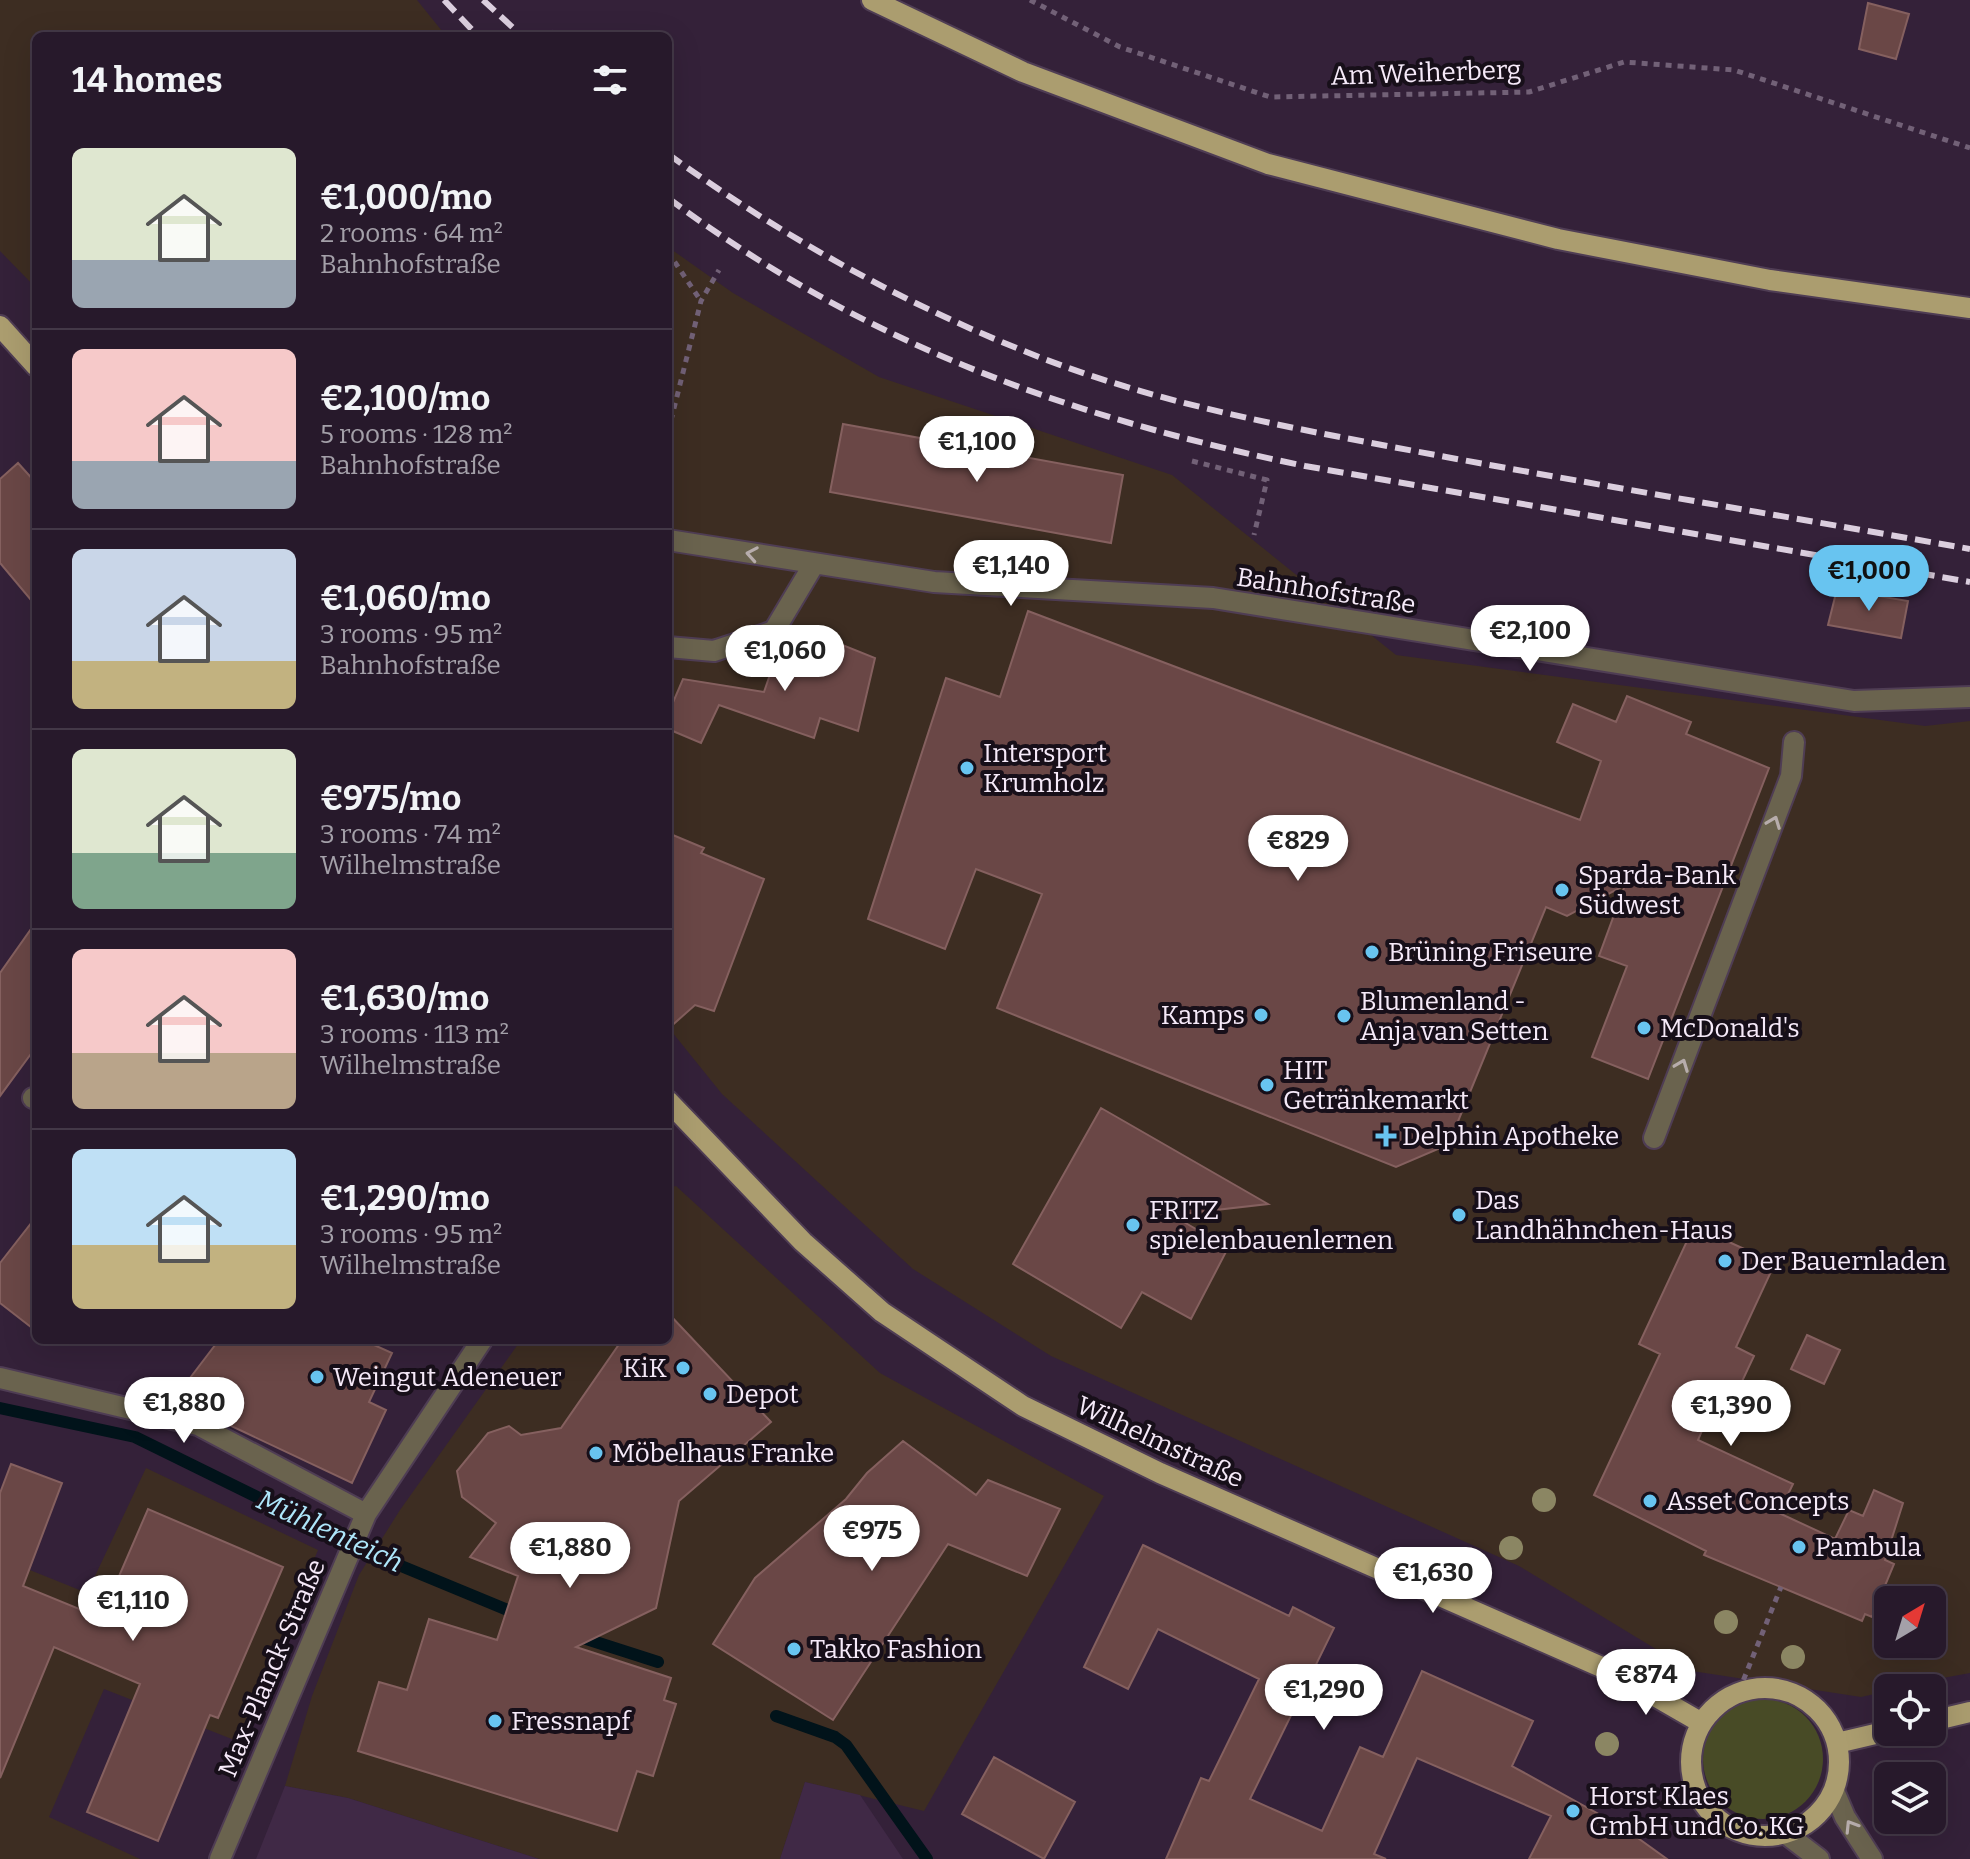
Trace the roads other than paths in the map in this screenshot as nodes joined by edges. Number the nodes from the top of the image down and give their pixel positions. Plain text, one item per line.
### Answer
1 (872, 0) edge
2 (1970, 308) edge
3 (0, 326) edge
4 (32, 362) edge
5 (672, 541) edge
6 (814, 564) junction
7 (672, 647) edge
8 (1970, 697) edge
9 (1794, 742) dead end
10 (672, 1105) edge
11 (1654, 1138) dead end
12 (479, 1344) edge
13 (0, 1378) edge
14 (363, 1522) junction
15 (1970, 1712) edge
16 (1946, 1718) edge
17 (1700, 1722) junction
18 (1874, 1734) edge
19 (1837, 1743) junction
20 (1834, 1791) junction
21 (1785, 1833) junction
22 (220, 1859) edge
23 (1819, 1859) edge
24 (1872, 1859) edge

1 - 2 main road
3 - 4 main road
6 -> 5 street, Bahnhofstraße
6 - 7 street
6 - 8 street, Bahnhofstraße
11 -> 9 street
10 - 17 main road, Wilhelmstraße
12 - 14 street, Max-Planck-Straße
13 - 14 street
14 - 22 street, Max-Planck-Straße
15 - 16 main road
17 - 19 main road
17 - 21 main road
18 - 19 main road
19 - 20 main road
20 - 21 main road
24 -> 20 street
21 - 23 street

